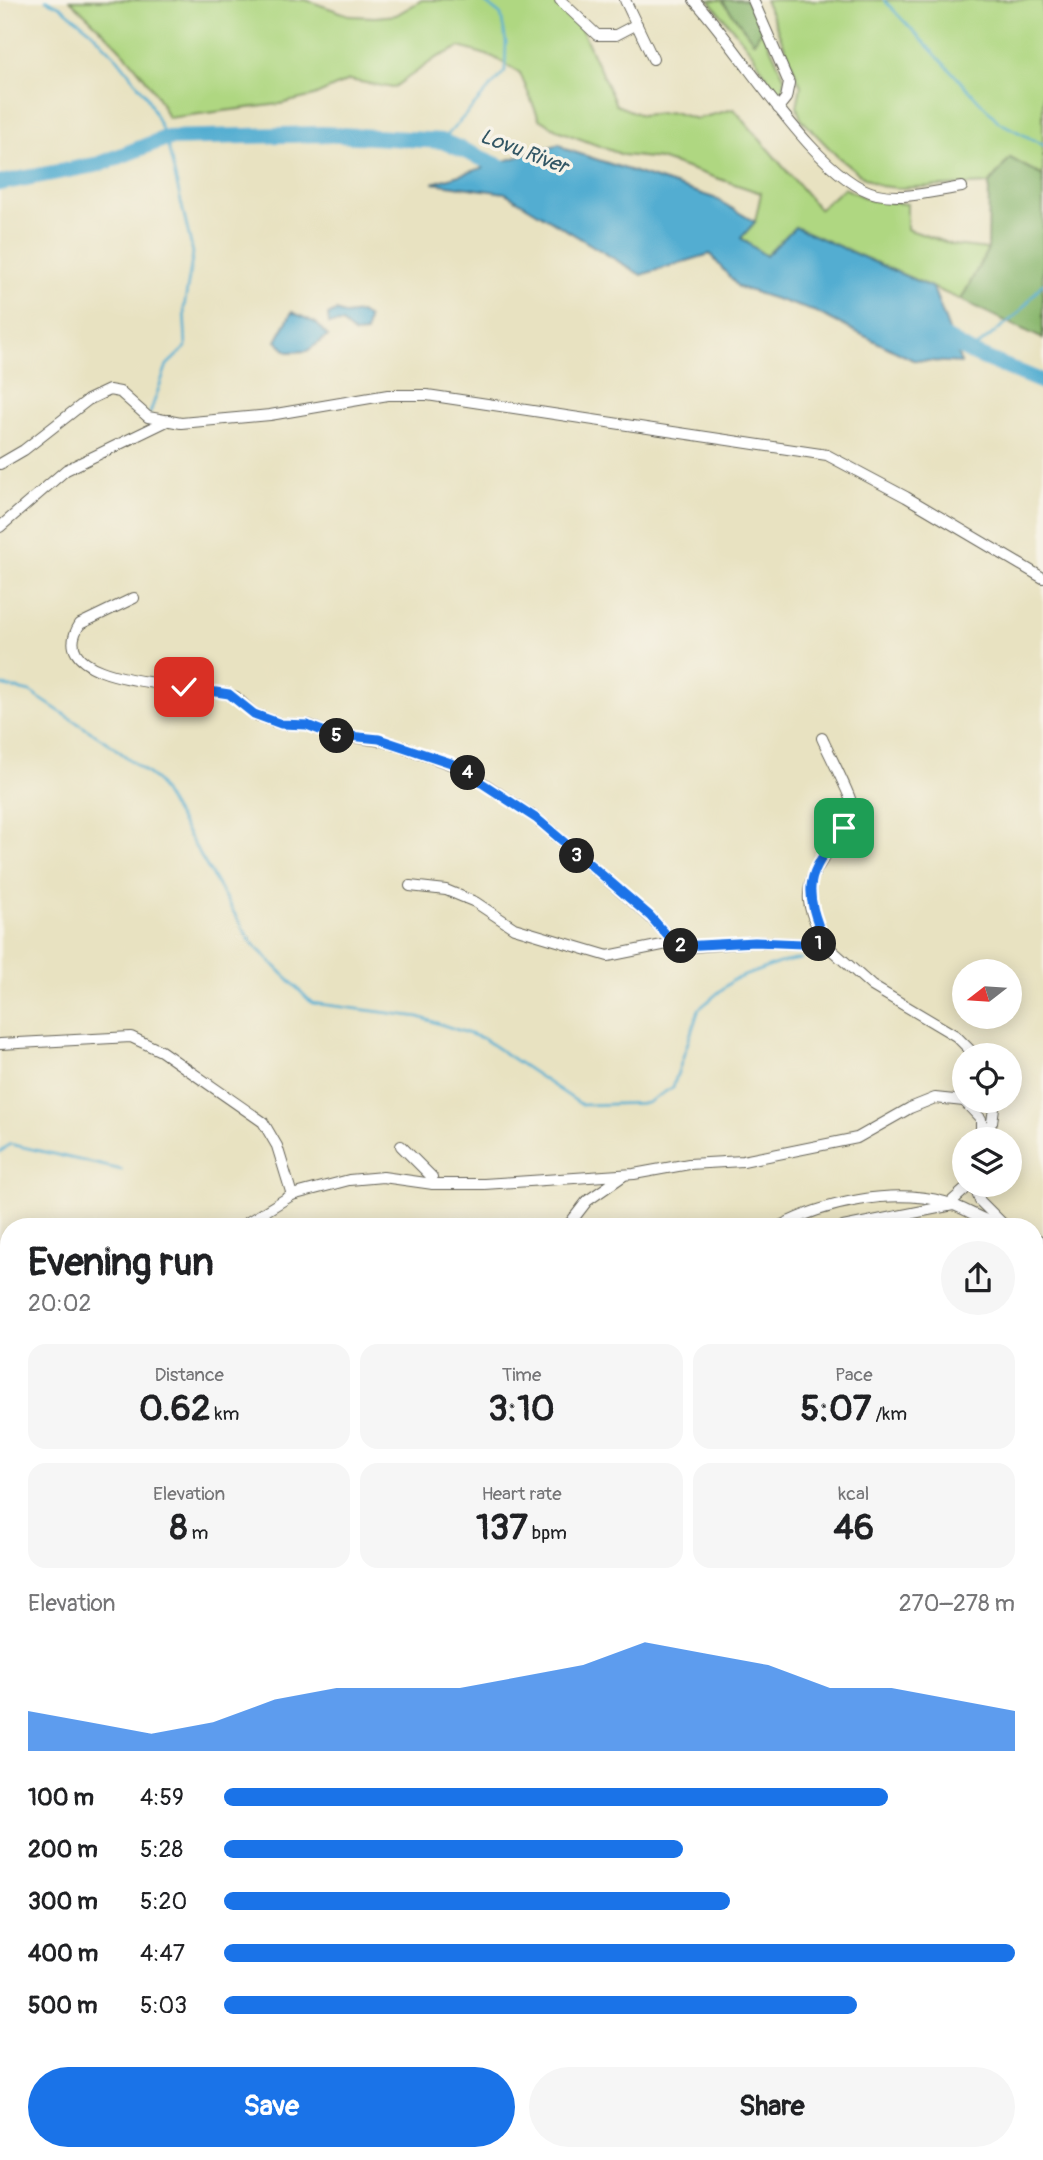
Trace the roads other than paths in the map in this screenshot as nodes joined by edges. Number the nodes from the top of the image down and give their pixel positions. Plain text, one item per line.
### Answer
1 (560, 0) edge
2 (625, 0) edge
3 (694, 0) edge
4 (753, 0) edge
5 (636, 24) junction
6 (653, 59) dead end
7 (778, 108) junction
8 (962, 187) dead end
9 (169, 420) junction
10 (0, 464) edge
11 (0, 527) edge
12 (1043, 578) edge
13 (134, 598) dead end
14 (822, 738) dead end
15 (410, 886) dead end
16 (676, 944) junction
17 (826, 945) junction
18 (964, 1043) edge
19 (0, 1044) edge
20 (952, 1097) edge
21 (401, 1146) dead end
22 (624, 1175) junction
23 (433, 1184) junction
24 (292, 1195) junction
25 (959, 1197) edge
26 (978, 1197) edge
27 (952, 1204) junction
28 (255, 1218) edge
29 (574, 1218) edge
30 (799, 1218) edge
31 (886, 1218) edge
32 (980, 1218) edge
33 (998, 1218) edge

1 - 5 street
2 - 5 street
3 - 7 street
4 - 7 street
5 - 6 street
7 - 8 street
9 - 10 street
9 - 11 street
9 - 12 street
13 - 16 street
14 - 17 street
15 - 16 street
16 - 17 street
17 - 18 street
19 - 24 street
20 - 22 street
21 - 23 street
22 - 23 street
22 - 29 street
23 - 24 street
24 - 28 street
25 - 27 street
26 - 33 street
27 - 30 street
27 - 31 street
27 - 32 street

